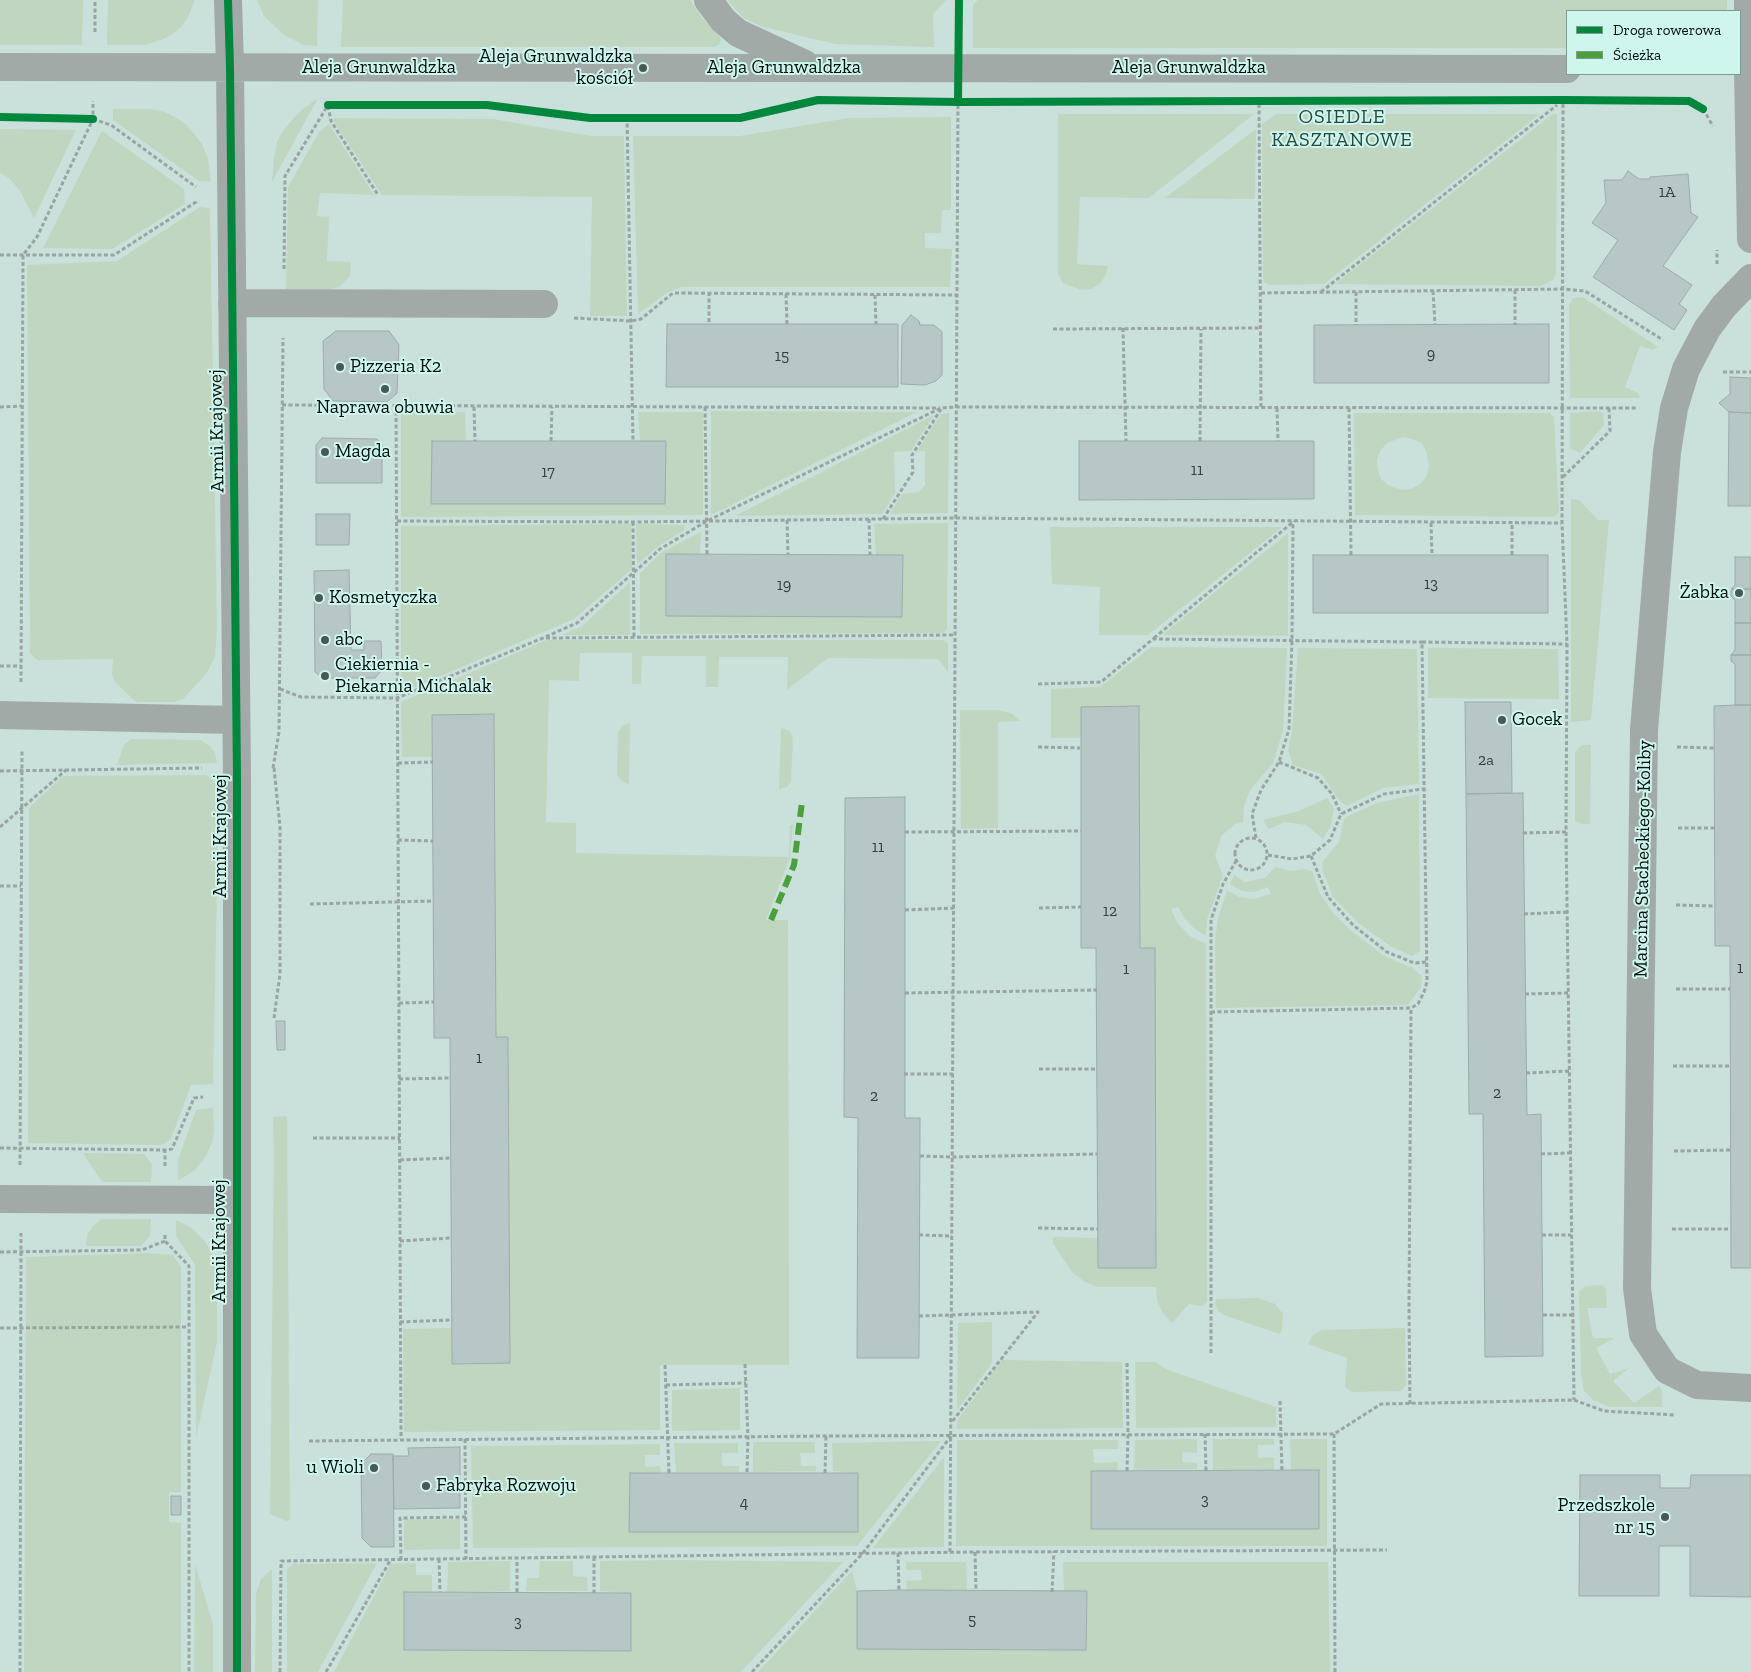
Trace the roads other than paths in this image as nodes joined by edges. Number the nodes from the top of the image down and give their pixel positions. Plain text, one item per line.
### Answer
1 (228, 0) edge
2 (708, 0) edge
3 (1748, 0) edge
4 (0, 67) edge
5 (230, 67) junction
6 (813, 68) junction
7 (1746, 68) edge
8 (1566, 69) edge
9 (1751, 239) edge
10 (1751, 278) edge
11 (232, 303) junction
12 (544, 304) road end
13 (11, 716) edge
14 (236, 720) junction
15 (10, 1200) edge
16 (236, 1200) junction
17 (1751, 1388) edge
18 (237, 1672) edge

1 - 5 street, Armii Krajowej
2 - 6 street
3 - 7 street
4 - 5 street, Aleja Grunwaldzka
5 - 6 street, Aleja Grunwaldzka
5 - 11 street, Armii Krajowej
6 - 8 street, Aleja Grunwaldzka
7 - 9 street
10 - 17 street, Marcina Stacheckiego-Koliby
11 - 12 street
11 - 14 street, Armii Krajowej
13 - 14 street
14 - 16 street, Armii Krajowej
15 - 16 street
16 - 18 street, Armii Krajowej

